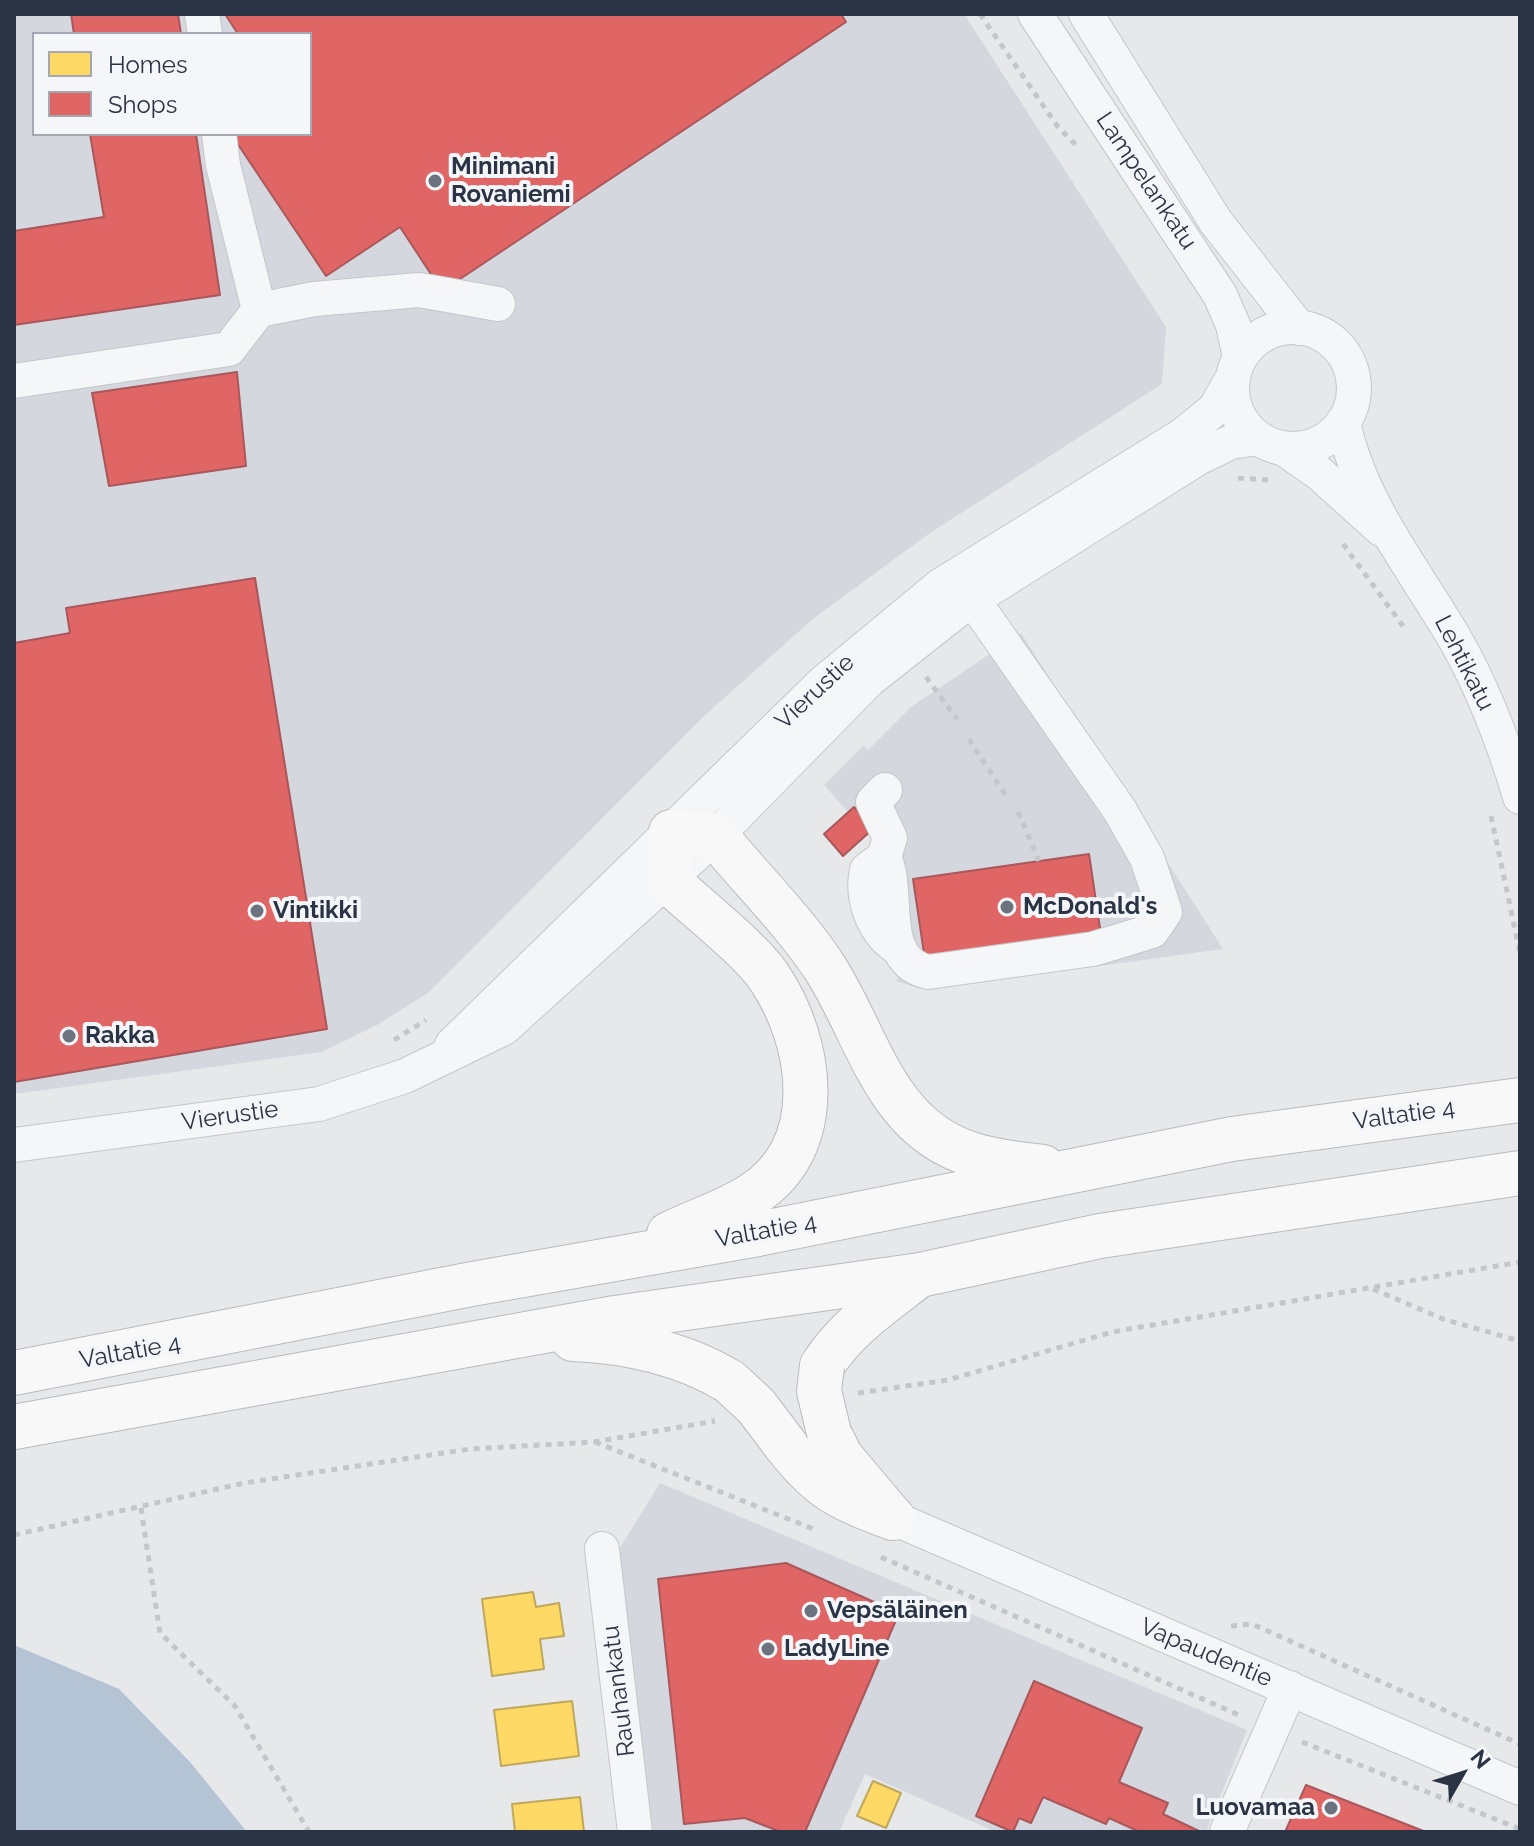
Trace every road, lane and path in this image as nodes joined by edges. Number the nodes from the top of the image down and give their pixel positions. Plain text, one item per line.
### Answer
1 (1035, 14) edge
2 (1086, 14) edge
3 (219, 136) edge
4 (498, 304) dead end
5 (259, 310) junction
6 (1299, 328) junction
7 (1236, 368) junction
8 (14, 381) edge
9 (1343, 422) junction
10 (1270, 443) junction
11 (1198, 458) junction
12 (1281, 484) dead end
13 (1338, 537) dead end
14 (1390, 538) junction
15 (973, 600) junction
16 (1412, 638) dead end
17 (937, 690) dead end
18 (957, 719) dead end
19 (969, 739) dead end
20 (885, 790) dead end
21 (1006, 796) dead end
22 (1505, 803) edge
23 (1018, 812) dead end
24 (671, 832) junction
25 (716, 836) junction
26 (1039, 861) dead end
27 (668, 881) junction
28 (1520, 953) edge
29 (429, 1018) dead end
30 (385, 1044) dead end
31 (438, 1059) junction
32 (1520, 1100) edge
33 (14, 1145) edge
34 (1069, 1171) junction
35 (1520, 1173) edge
36 (616, 1258) junction
37 (1520, 1262) edge
38 (920, 1275) junction
39 (1372, 1289) junction
40 (506, 1337) junction
41 (1520, 1341) edge
42 (14, 1373) edge
43 (832, 1398) junction
44 (723, 1401) junction
45 (14, 1427) edge
46 (594, 1442) junction
47 (141, 1508) junction
48 (823, 1533) dead end
49 (14, 1535) edge
50 (880, 1535) junction
51 (602, 1549) dead end
52 (1224, 1632) dead end
53 (1290, 1688) junction
54 (1272, 1730) junction
55 (1520, 1744) edge
56 (1520, 1788) edge
57 (1520, 1829) edge
58 (309, 1832) edge
59 (635, 1832) edge
60 (1227, 1832) edge

1 - 7 street, Lampelankatu
2 - 6 street, Lampelankatu
3 - 5 street
4 - 5 street
5 - 8 street
6 - 7 street
6 - 9 street
7 - 10 street
7 - 24 street, Vierustie
9 - 10 street
9 - 14 street, Lehtikatu
10 - 11 street, Vierustie
10 - 14 street, Lehtikatu
11 - 12 path
11 - 15 street, Vierustie
13 - 16 path
14 - 22 street, Lehtikatu
15 - 20 street
15 - 25 street, Vierustie
17 - 18 path
19 - 21 path
22 - 28 path
23 - 26 path
24 - 25 highway
24 - 27 highway
24 - 31 street, Vierustie
25 - 27 street, Vierustie
25 - 34 highway
27 - 31 street, Vierustie
27 - 36 highway
29 - 30 path
31 - 33 street, Vierustie
32 - 34 highway, Valtatie 4
34 - 36 highway, Valtatie 4
35 - 38 highway
36 - 42 highway, Valtatie 4
37 - 39 path
38 - 40 highway
38 - 43 highway
39 - 41 path
39 - 43 path
40 - 44 highway
40 - 45 highway
43 - 50 highway
44 - 46 path
44 - 50 highway, bridge
46 - 47 path
46 - 48 path
47 - 49 path
47 - 58 path
50 - 53 street, Vapaudentie
50 - 54 path
51 - 59 street, Rauhankatu
52 - 55 path
53 - 54 street
53 - 56 street, Vapaudentie
54 - 57 path
54 - 60 street

